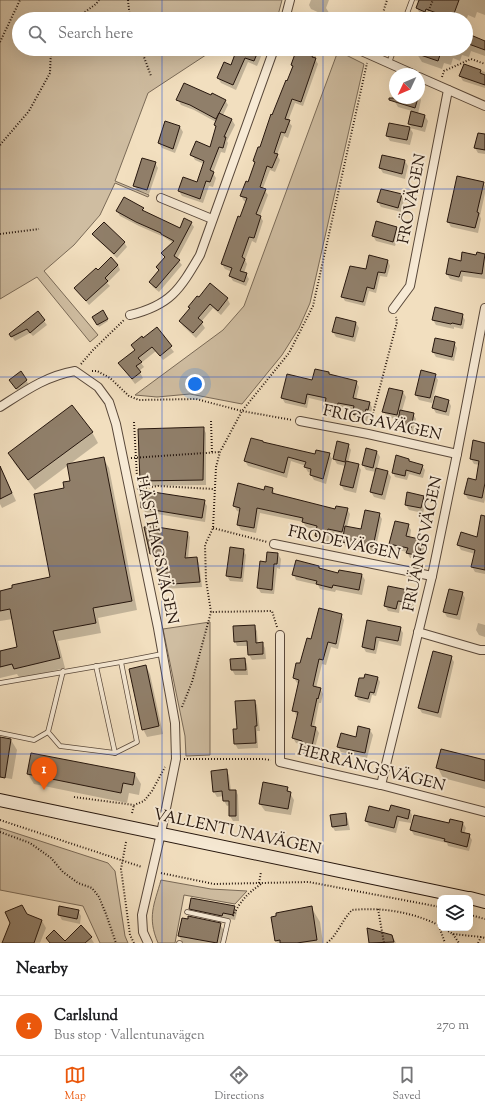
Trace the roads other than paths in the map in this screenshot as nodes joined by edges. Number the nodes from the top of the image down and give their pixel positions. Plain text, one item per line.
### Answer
1 (290, 0) edge
2 (412, 0) edge
3 (288, 12) edge
4 (408, 12) edge
5 (271, 56) edge
6 (374, 56) edge
7 (392, 56) edge
8 (389, 63) junction
9 (400, 68) edge
10 (425, 80) edge
11 (448, 90) junction
12 (485, 106) edge
13 (160, 198) dead end
14 (212, 219) junction
15 (393, 308) road end
16 (485, 308) edge
17 (130, 315) road end
18 (0, 407) edge
19 (300, 421) road end
20 (457, 454) junction
21 (274, 544) road end
22 (432, 576) junction
23 (418, 632) junction
24 (280, 636) road end
25 (485, 650) edge
26 (162, 654) junction
27 (121, 662) junction
28 (96, 666) junction
29 (63, 671) junction
30 (0, 682) edge
31 (48, 732) junction
32 (0, 733) edge
33 (115, 753) junction
34 (381, 785) junction
35 (0, 800) edge
36 (485, 812) edge
37 (161, 833) junction
38 (455, 895) edge
39 (473, 899) edge
40 (485, 902) edge
41 (187, 912) dead end
42 (148, 943) edge
43 (223, 943) edge

1 - 3 street
2 - 4 lane
5 - 14 street
6 - 8 street
7 - 8 lane
8 - 9 street
10 - 11 street
11 - 12 street
11 - 15 street, FRÖVÄGEN
13 - 14 street
14 - 17 street
16 - 20 street, FRUÄNGSVÄGEN
18 - 26 street, HÄSTHAGSVÄGEN
19 - 20 street, FRIGGAVÄGEN
20 - 22 street, FRUÄNGSVÄGEN
21 - 22 street, FRODEVÄGEN
22 - 23 street, FRUÄNGSVÄGEN
23 - 25 street
23 - 34 street, FRUÄNGSVÄGEN
24 - 34 street, HERRÄNGSVÄGEN
26 - 27 lane
26 - 37 street, HÄSTHAGSVÄGEN
27 - 28 lane
27 - 33 lane
28 - 29 lane
28 - 33 lane
29 - 30 lane
29 - 31 lane
31 - 32 lane
31 - 33 lane
34 - 36 street, HERRÄNGSVÄGEN
35 - 37 main road, VALLENTUNAVÄGEN
37 - 38 main road, VALLENTUNAVÄGEN
37 - 42 street, HÄSTHAGSVÄGEN
39 - 40 main road, VALLENTUNAVÄGEN
41 - 43 lane

